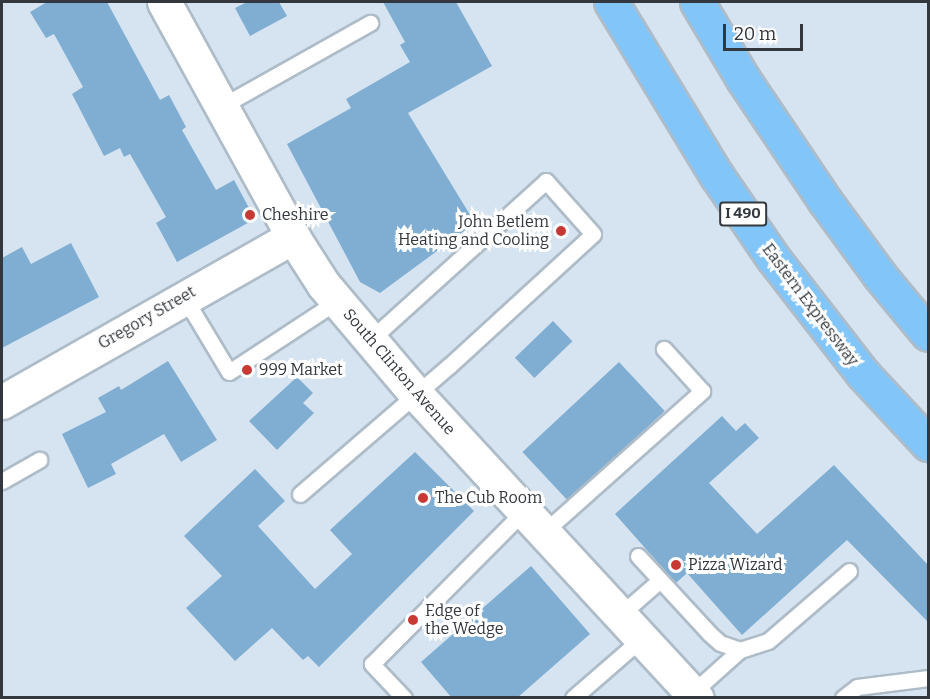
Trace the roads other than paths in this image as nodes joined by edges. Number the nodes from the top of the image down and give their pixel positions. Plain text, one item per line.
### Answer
1 (164, 2) edge
2 (611, 2) edge
3 (697, 2) edge
4 (370, 23) dead end
5 (222, 106) junction
6 (293, 237) junction
7 (184, 297) junction
8 (337, 302) junction
9 (928, 334) edge
10 (370, 340) junction
11 (664, 349) dead end
12 (416, 394) junction
13 (2, 402) edge
14 (896, 411) junction
15 (928, 444) edge
16 (928, 451) edge
17 (39, 460) dead end
18 (2, 479) edge
19 (300, 494) dead end
20 (534, 521) junction
21 (638, 556) dead end
22 (849, 571) dead end
23 (660, 580) junction
24 (620, 615) junction
25 (642, 638) junction
26 (741, 650) junction
27 (928, 678) edge
28 (695, 695) edge
29 (404, 698) edge
30 (573, 698) edge
31 (843, 698) edge

1 - 5 street, South Clinton Avenue
2 - 14 highway, Eastern Expressway / I 490
3 - 9 highway
4 - 5 lane
5 - 6 street, South Clinton Avenue
6 - 7 street, Gregory Street
6 - 8 street, South Clinton Avenue
7 - 8 lane
7 - 13 street, Gregory Street
8 - 10 street, South Clinton Avenue
10 - 12 street, South Clinton Avenue
10 - 12 lane
11 - 20 lane
12 - 19 lane
12 - 20 street, South Clinton Avenue
14 - 15 highway, Eastern Expressway / I 490
14 - 16 highway
17 - 18 lane
20 - 24 street, South Clinton Avenue
20 - 29 lane
21 - 23 lane
22 - 26 lane
23 - 24 lane
23 - 26 lane
24 - 25 street, South Clinton Avenue
25 - 28 street, South Clinton Avenue
25 - 30 lane
26 - 28 lane
27 - 31 lane

